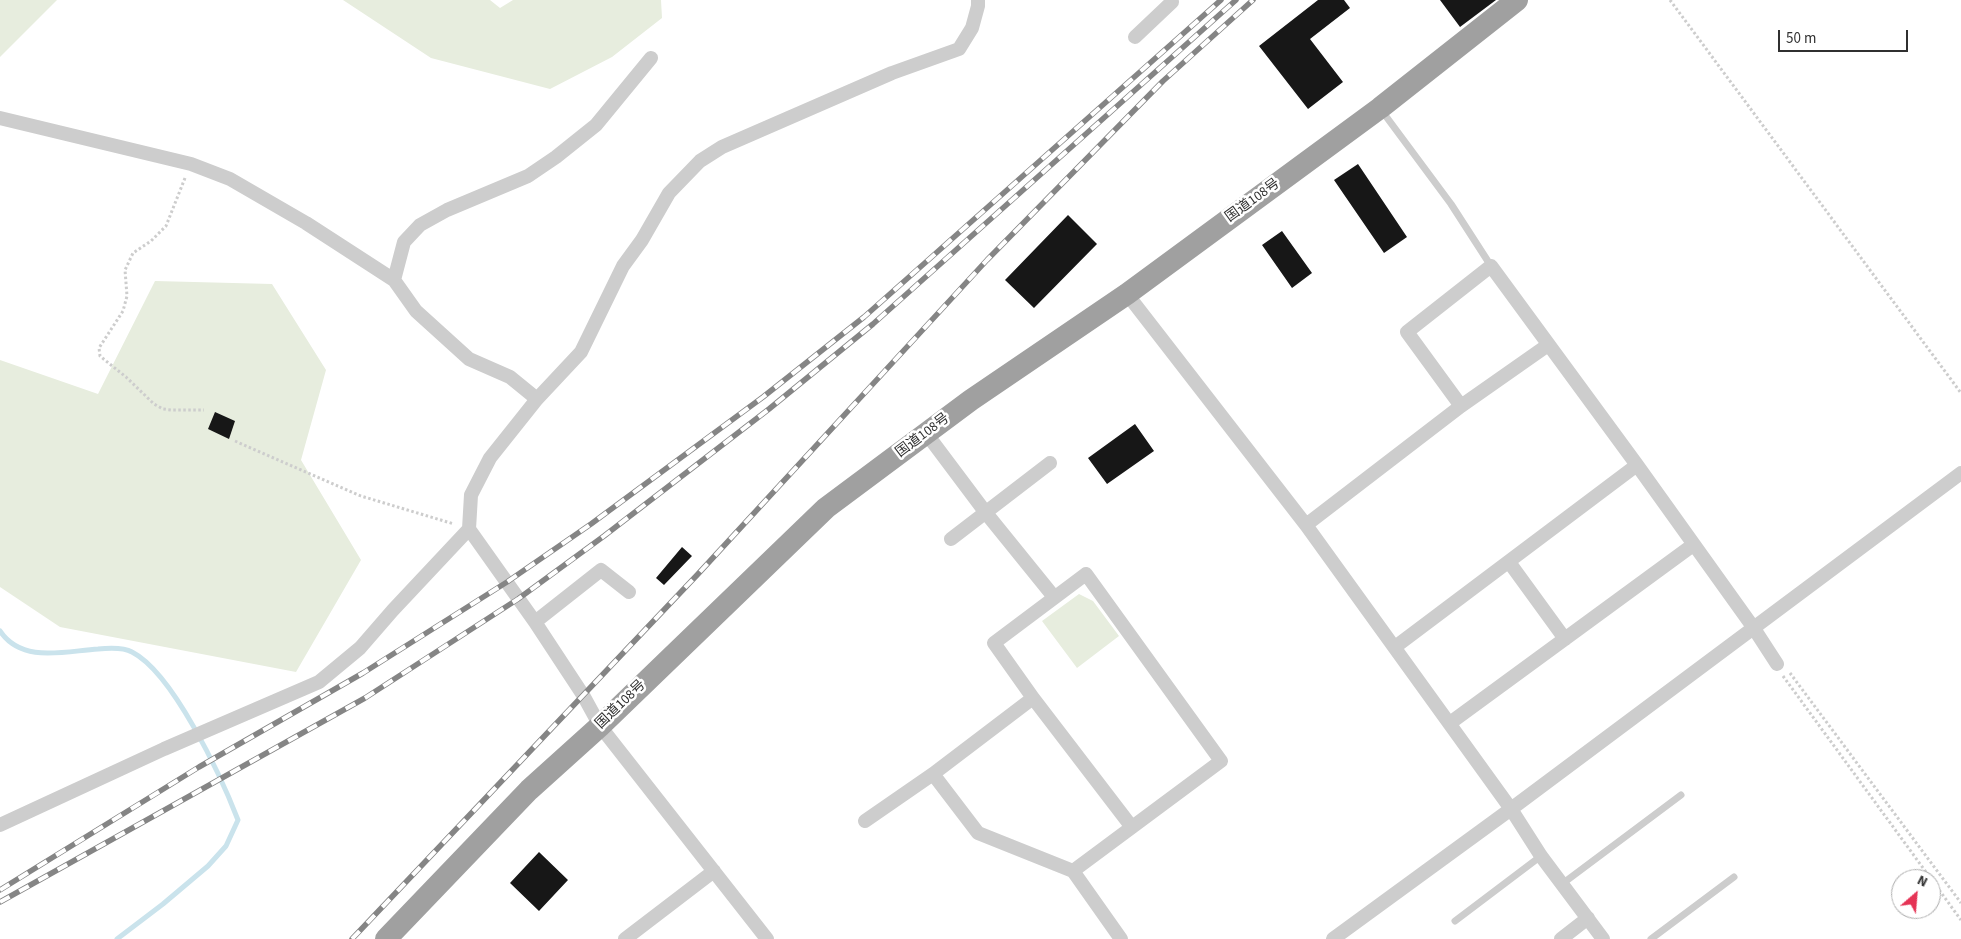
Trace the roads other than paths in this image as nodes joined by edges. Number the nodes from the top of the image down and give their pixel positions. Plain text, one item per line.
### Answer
1 (978, 0) edge
2 (1517, 0) edge
3 (1173, 1) edge
4 (1135, 37) dead end
5 (651, 58) dead end
6 (1380, 108) junction
7 (0, 118) edge
8 (1491, 266) junction
9 (394, 280) junction
10 (1127, 294) junction
11 (1548, 345) junction
12 (537, 399) junction
13 (1460, 406) junction
14 (926, 433) junction
15 (1050, 463) dead end
16 (1637, 465) junction
17 (1961, 473) edge
18 (986, 513) junction
19 (1306, 525) junction
20 (469, 529) junction
21 (951, 539) dead end
22 (1693, 545) junction
23 (1508, 562) junction
24 (629, 592) dead end
25 (1054, 597) junction
26 (535, 622) junction
27 (1753, 627) junction
28 (1565, 639) junction
29 (1395, 647) junction
30 (1777, 664) road end
31 (1033, 698) junction
32 (1450, 723) junction
33 (600, 726) junction
34 (933, 774) junction
35 (1681, 795) dead end
36 (1511, 809) junction
37 (865, 821) dead end
38 (0, 825) edge
39 (1132, 826) junction
40 (1541, 856) junction
41 (714, 870) junction
42 (1073, 871) junction
43 (1734, 877) dead end
44 (1562, 884) junction
45 (1588, 918) junction
46 (1455, 921) dead end
47 (386, 939) edge
48 (625, 939) edge
49 (767, 939) edge
50 (1121, 939) edge
51 (1333, 939) edge
52 (1561, 939) edge
53 (1604, 939) edge
54 (1651, 939) edge

1 - 12 street
2 - 6 highway, 国道108号
3 - 4 street
5 - 9 street
6 - 8 lane
6 - 10 highway, 国道108号
7 - 9 street
8 - 11 street
8 - 13 street
9 - 12 street
10 - 14 highway, 国道108号
10 - 19 street
11 - 13 street
11 - 16 street
12 - 20 street
13 - 19 street
14 - 18 street
14 - 33 highway, 国道108号
15 - 18 street
16 - 22 street
16 - 23 street
17 - 27 street
18 - 21 street
18 - 25 street
19 - 29 street
20 - 26 street
20 - 38 street
22 - 27 street
22 - 28 street
23 - 28 street
23 - 29 street
24 - 26 street
25 - 31 street
25 - 39 street
26 - 33 street
27 - 30 street
27 - 36 street
28 - 32 street
29 - 32 street
31 - 34 street
31 - 39 street
32 - 36 street
33 - 41 street
33 - 47 highway, 国道108号
34 - 37 street
34 - 42 street
35 - 44 lane
36 - 40 street
36 - 51 street
39 - 42 street
40 - 44 street
40 - 46 lane
41 - 48 street
41 - 49 street
42 - 50 street
43 - 54 lane
44 - 45 street
45 - 52 street
45 - 53 street

